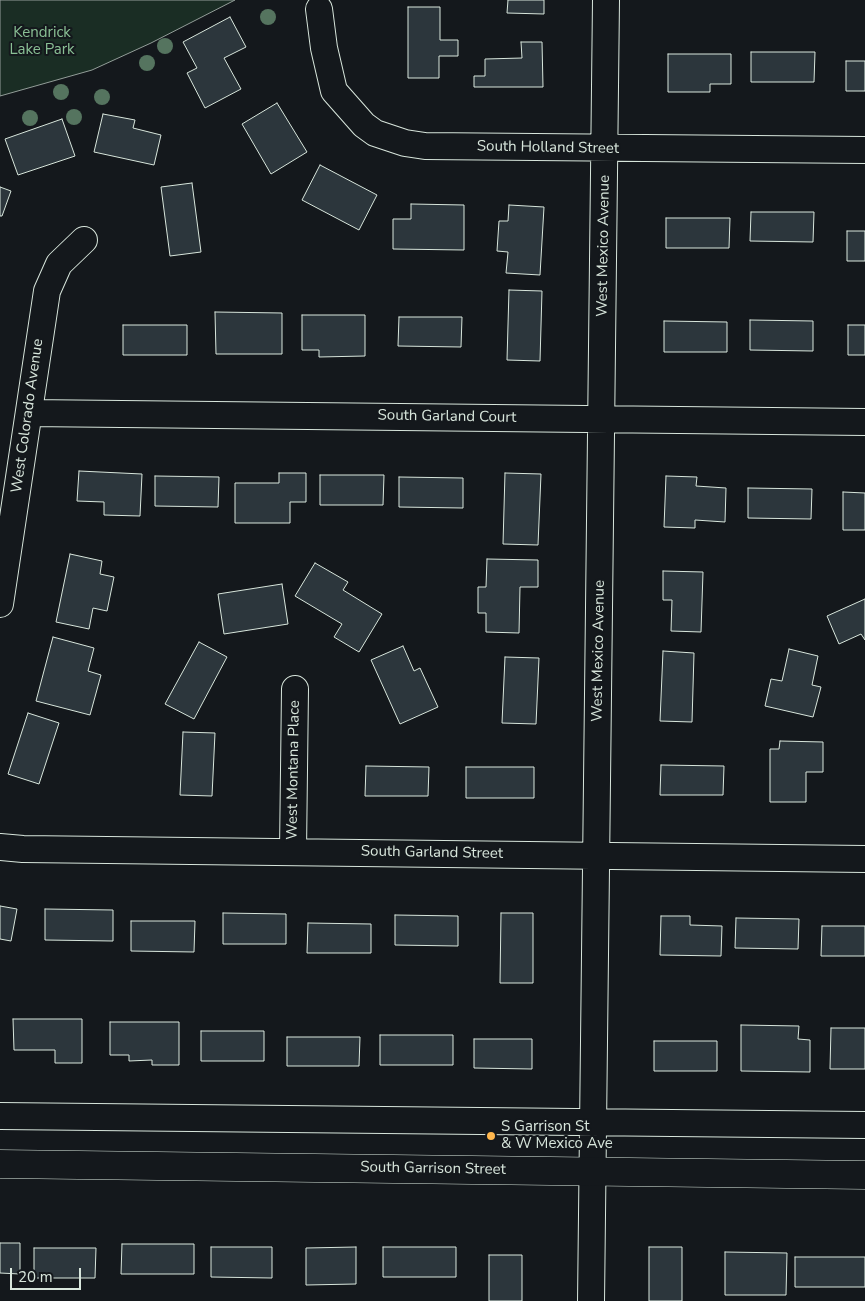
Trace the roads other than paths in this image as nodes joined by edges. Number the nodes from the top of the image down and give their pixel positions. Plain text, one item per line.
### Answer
1 (606, 0) edge
2 (319, 9) dead end
3 (605, 148) junction
4 (865, 150) edge
5 (84, 240) dead end
6 (29, 413) junction
7 (601, 418) junction
8 (865, 422) edge
9 (0, 604) edge
10 (295, 689) dead end
11 (0, 847) edge
12 (293, 851) junction
13 (597, 855) junction
14 (865, 859) edge
15 (0, 1116) edge
16 (592, 1121) junction
17 (865, 1125) edge
18 (0, 1164) edge
19 (592, 1171) junction
20 (865, 1174) edge
21 (591, 1301) edge

1 - 3 street, West Mexico Avenue
2 - 3 street, South Holland Street
3 - 4 street, South Holland Street
3 - 7 street, West Mexico Avenue
5 - 6 street, West Colorado Avenue
6 - 7 street, South Garland Court
6 - 9 street, West Colorado Avenue
7 - 8 street, South Garland Court
7 - 13 street, West Mexico Avenue
10 - 12 street, West Montana Place
11 - 12 street, South Garland Street
12 - 13 street, South Garland Street
13 - 14 street, South Garland Street
13 - 16 street, West Mexico Avenue
15 - 16 street
16 - 17 street
16 - 19 street, West Mexico Avenue
18 - 19 main road, South Garrison Street
19 - 20 main road, South Garrison Street
19 - 21 street, West Mexico Avenue

